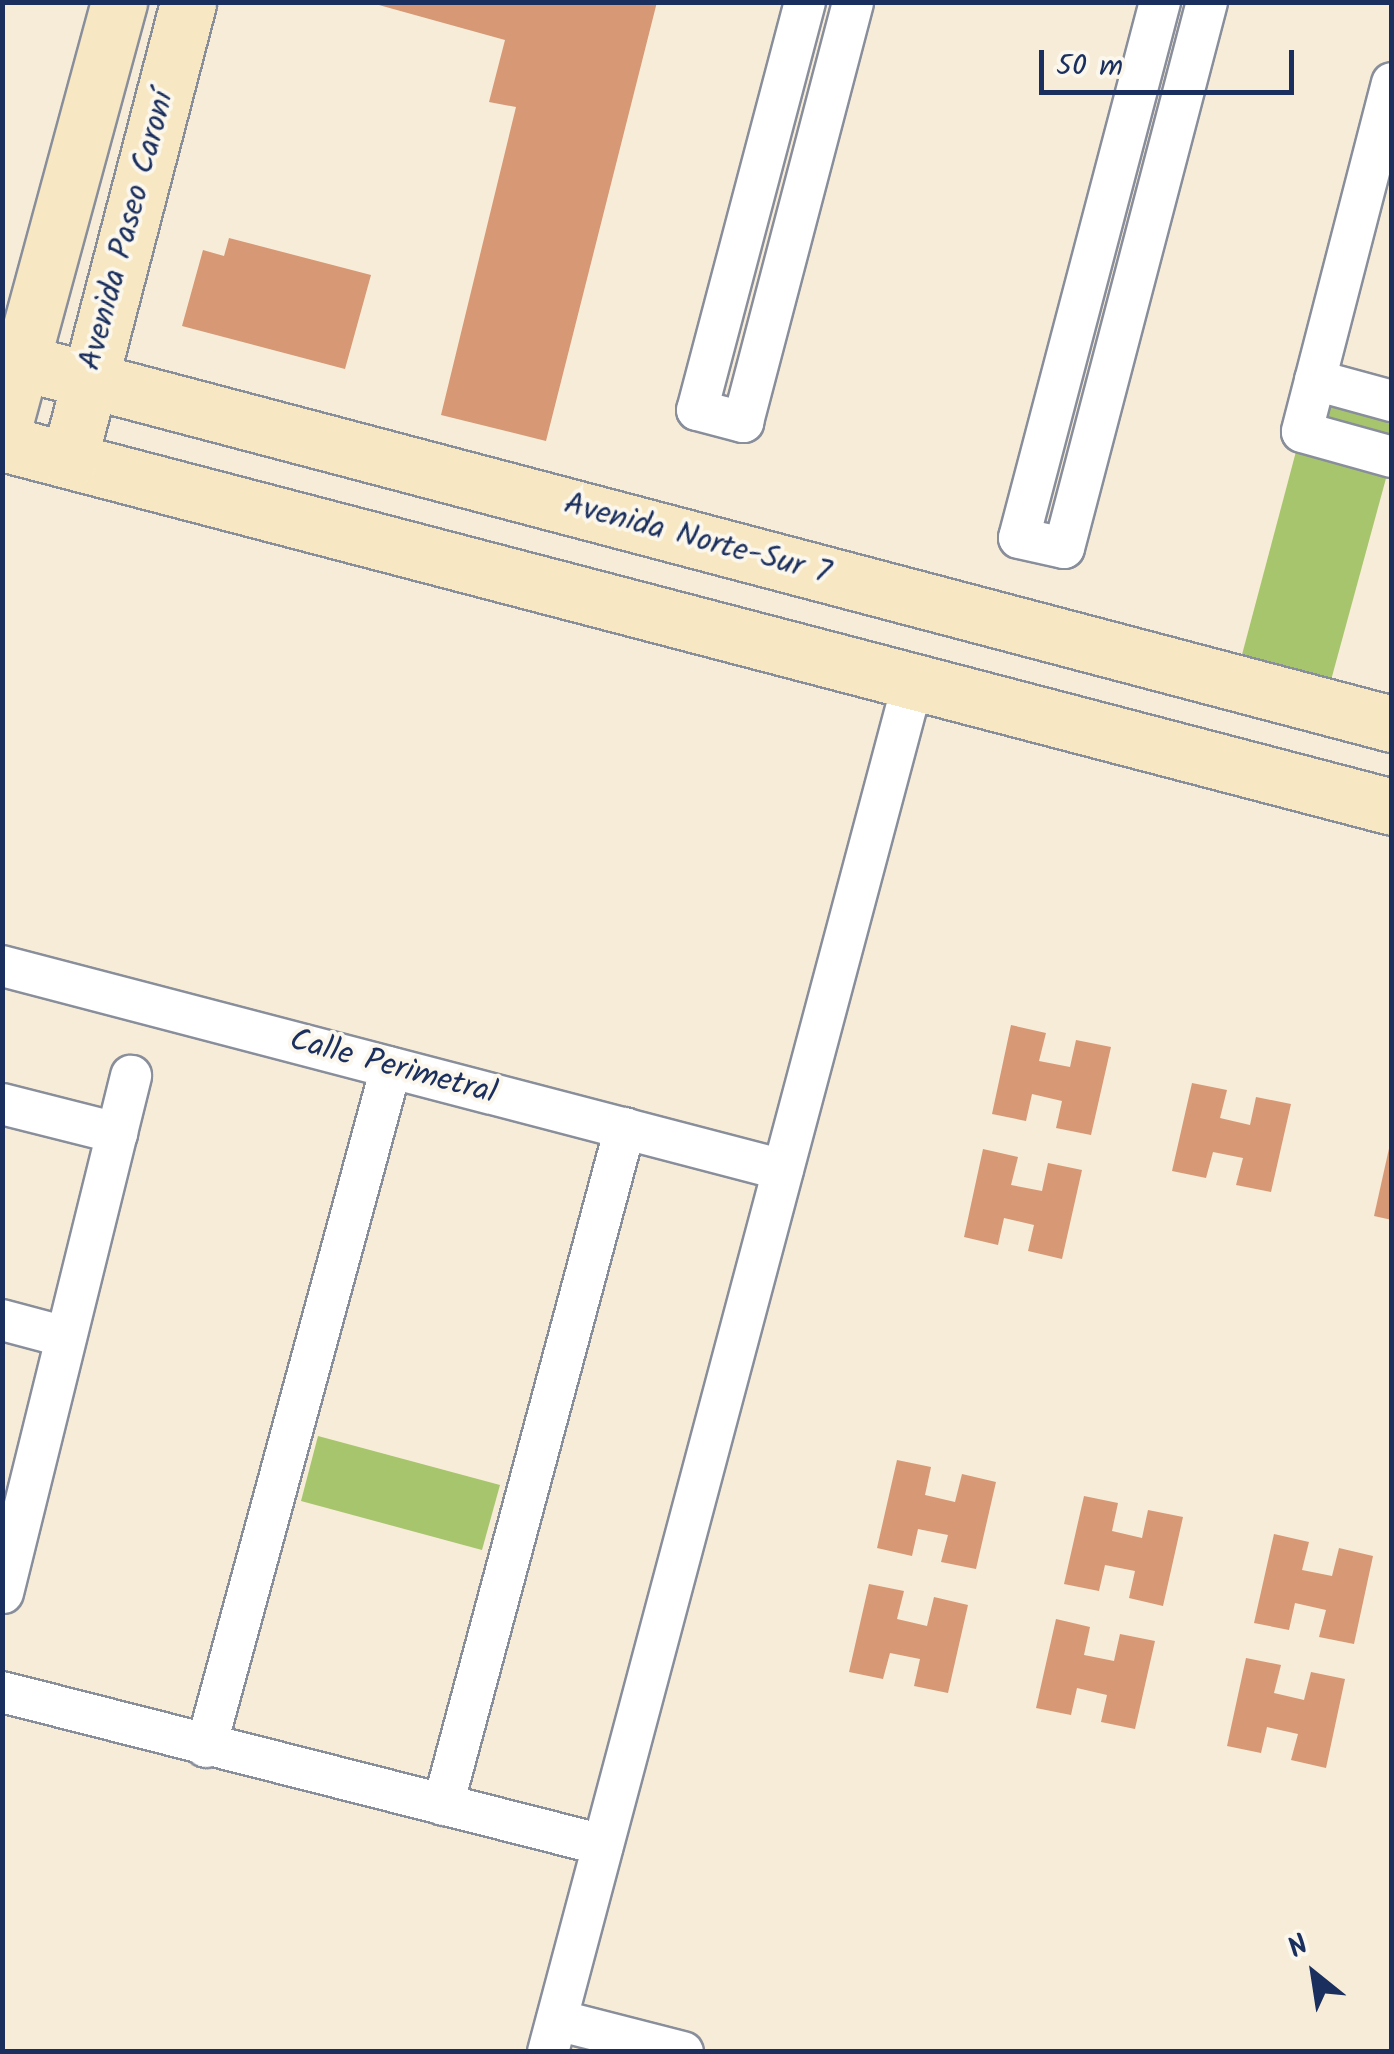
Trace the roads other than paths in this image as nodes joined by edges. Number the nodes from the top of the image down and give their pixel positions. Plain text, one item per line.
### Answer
1 (119, 2) edge
2 (188, 2) edge
3 (805, 2) edge
4 (853, 2) edge
5 (1160, 2) edge
6 (1208, 2) edge
7 (1392, 83) edge
8 (52, 250) junction
9 (117, 276) junction
10 (2, 299) edge
11 (12, 360) edge
12 (90, 380) junction
13 (1315, 380) junction
14 (1392, 401) edge
15 (194, 408) junction
16 (2, 433) edge
17 (2, 443) edge
18 (1392, 456) edge
19 (69, 460) junction
20 (914, 682) junction
21 (1392, 724) edge
22 (1392, 807) edge
23 (2, 966) edge
24 (391, 1068) junction
25 (131, 1076) dead end
26 (2, 1104) edge
27 (625, 1128) junction
28 (117, 1134) junction
29 (783, 1170) junction
30 (2, 1320) edge
31 (66, 1337) junction
32 (8, 1546) edge
33 (3, 1593) edge
34 (2, 1692) edge
35 (206, 1747) junction
36 (443, 1805) junction
37 (604, 1845) junction
38 (553, 2036) edge
39 (683, 2052) edge

1 - 8 main road
2 - 9 main road, Avenida Paseo Caroní
3 - 4 street
5 - 6 street
7 - 13 street
8 - 10 main road
8 - 11 main road
9 - 12 main road, Avenida Paseo Caroní
9 - 15 main road
11 - 12 main road, Avenida Norte-Sur 7
11 - 16 main road
12 - 15 main road, Avenida Norte-Sur 7
12 - 19 main road, Avenida Paseo Caroní
13 - 14 street
13 - 18 street
15 - 21 main road, Avenida Norte-Sur 7
17 - 19 main road
19 - 20 main road
20 - 22 main road
20 - 29 street
23 - 24 street, Calle Perimetral
24 - 27 street, Calle Perimetral
24 - 35 street
25 - 28 street
26 - 28 street
27 - 29 street, Calle Perimetral
27 - 36 street
28 - 31 street
29 - 37 street
30 - 31 street
31 - 32 street
32 - 33 street
34 - 35 street
35 - 36 street
36 - 37 street
37 - 38 street
38 - 39 street

